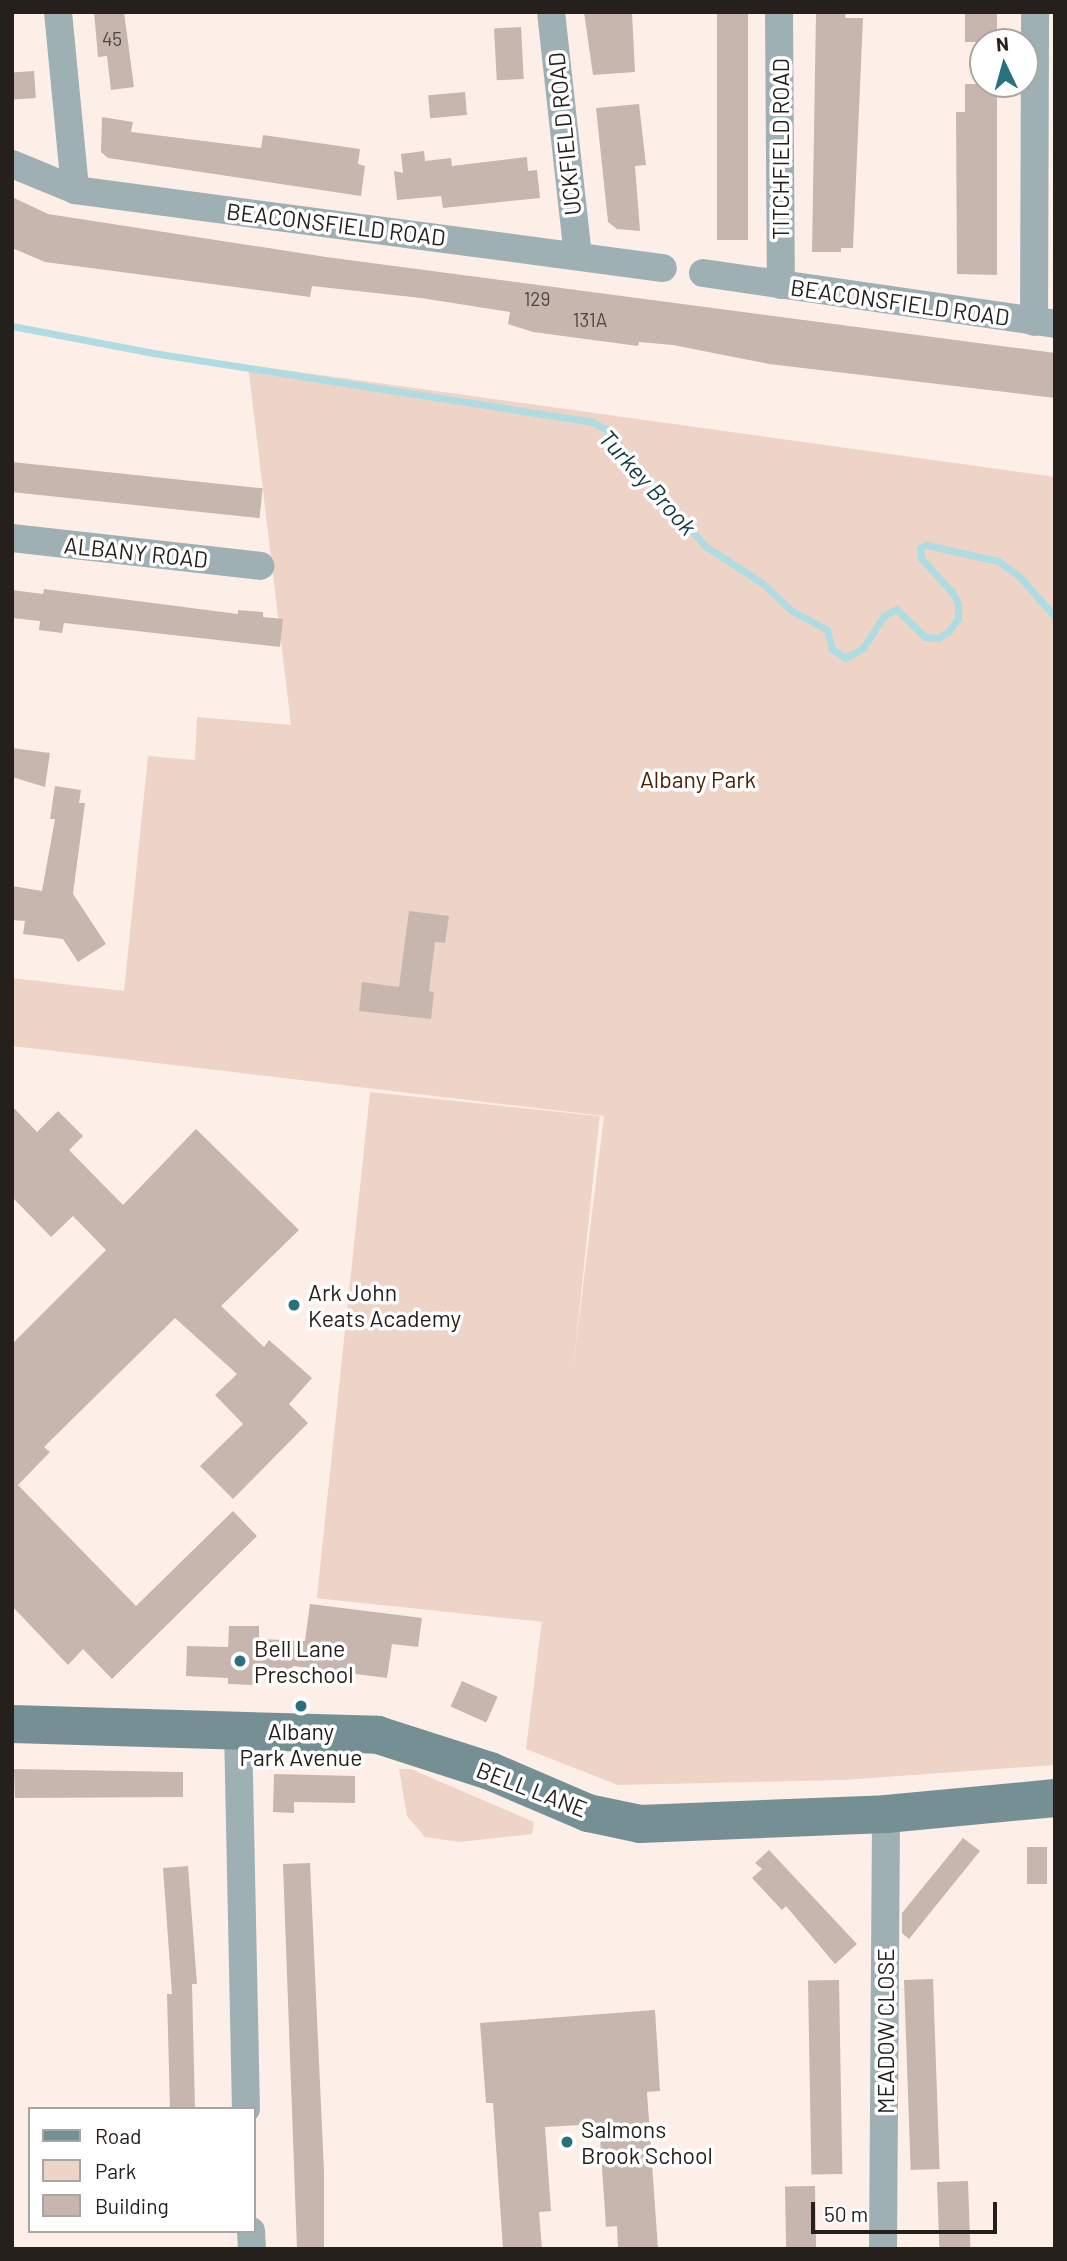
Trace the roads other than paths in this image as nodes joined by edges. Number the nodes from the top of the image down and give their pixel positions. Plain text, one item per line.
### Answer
1 (58, 12) edge
2 (551, 12) edge
3 (779, 12) edge
4 (1035, 12) edge
5 (12, 164) edge
6 (75, 190) junction
7 (578, 256) junction
8 (663, 268) dead end
9 (703, 274) dead end
10 (781, 285) junction
11 (1045, 323) edge
12 (12, 538) edge
13 (260, 566) dead end
14 (12, 1724) edge
15 (238, 1730) junction
16 (1055, 1798) edge
17 (886, 1814) junction
18 (246, 2107) edge
19 (884, 2249) edge

1 - 6 street
2 - 7 street, UCKFIELD ROAD
3 - 10 street, TITCHFIELD ROAD
4 - 11 street
5 - 6 street, BEACONSFIELD ROAD
6 - 7 street, BEACONSFIELD ROAD
7 - 8 street, BEACONSFIELD ROAD
9 - 10 street, BEACONSFIELD ROAD
10 - 11 street, BEACONSFIELD ROAD
12 - 13 street, ALBANY ROAD
14 - 15 street, BELL LANE
15 - 17 street, BELL LANE
15 - 18 street
16 - 17 street, BELL LANE
17 - 19 street, MEADOW CLOSE

